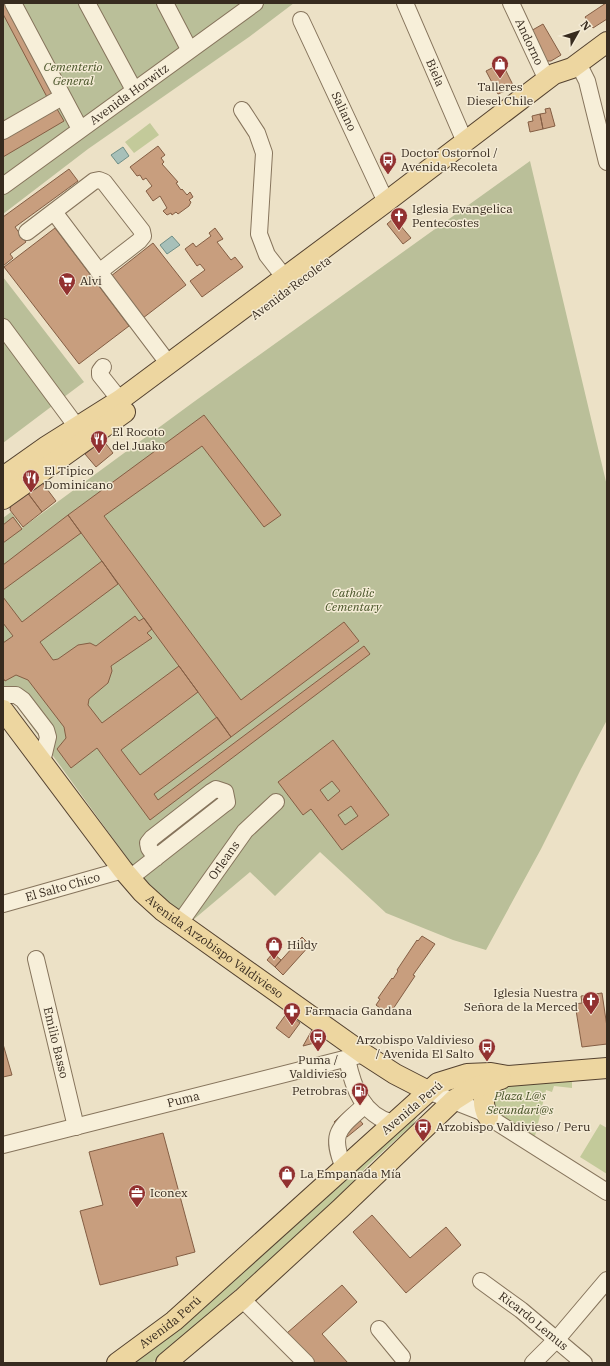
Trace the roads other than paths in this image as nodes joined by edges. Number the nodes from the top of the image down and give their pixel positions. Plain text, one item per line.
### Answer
1 (13, 3) edge
2 (87, 3) edge
3 (165, 3) edge
4 (404, 3) edge
5 (511, 3) edge
6 (251, 4) edge
7 (301, 20) dead end
8 (607, 42) edge
9 (189, 49) junction
10 (575, 66) junction
11 (547, 80) junction
12 (134, 90) junction
13 (62, 97) junction
14 (242, 110) dead end
15 (80, 129) junction
16 (3, 131) edge
17 (465, 142) junction
18 (607, 162) edge
19 (3, 186) edge
20 (386, 202) junction
21 (54, 212) junction
22 (27, 232) dead end
23 (99, 272) junction
24 (285, 278) junction
25 (3, 327) edge
26 (168, 363) junction
27 (103, 367) dead end
28 (120, 400) junction
29 (77, 427) junction
30 (3, 477) edge
31 (3, 499) edge
32 (3, 695) edge
33 (3, 710) edge
34 (42, 762) junction
35 (276, 802) dead end
36 (156, 858) junction
37 (126, 874) junction
38 (3, 904) edge
39 (179, 924) junction
40 (36, 959) dead end
41 (356, 1056) junction
42 (607, 1068) edge
43 (502, 1078) junction
44 (428, 1091) junction
45 (454, 1100) junction
46 (365, 1105) junction
47 (488, 1117) junction
48 (393, 1123) junction
49 (76, 1127) junction
50 (417, 1137) junction
51 (3, 1145) edge
52 (344, 1168) junction
53 (607, 1192) edge
54 (607, 1280) edge
55 (481, 1281) dead end
56 (242, 1299) junction
57 (379, 1329) dead end
58 (557, 1339) junction
59 (403, 1356) edge
60 (170, 1362) edge
61 (117, 1363) edge
62 (306, 1363) edge
63 (533, 1363) edge
64 (584, 1363) edge

1 - 13 street
2 - 12 street
3 - 9 street
4 - 17 street, Biela
5 - 11 street, Andorno
6 - 9 street, Avenida Horwitz
7 - 20 street, Saliano
8 - 10 main road, Avenida Recoleta
9 - 12 street, Avenida Horwitz
10 - 11 main road, Avenida Recoleta
10 - 18 street
10 - 31 main road, Avenida Recoleta
11 - 17 main road, Avenida Recoleta
12 - 15 street, Avenida Horwitz
13 - 15 street
13 - 16 street
14 - 24 street
15 - 19 street, Avenida Horwitz
17 - 20 main road, Avenida Recoleta
20 - 24 main road, Avenida Recoleta
21 - 22 street
21 - 23 street
21 - 23 street
23 - 26 street
24 - 26 main road, Avenida Recoleta
25 - 29 street
26 - 28 main road, Avenida Recoleta
27 - 28 street
28 - 29 main road, Avenida Recoleta
29 - 30 main road, Avenida Recoleta
32 - 34 street
33 - 34 main road, Avenida Arzobispo Valdivieso
34 - 37 main road, Avenida Arzobispo Valdivieso
35 - 39 street, Orleans
36 - 36 street
36 - 37 street
37 - 38 street, El Salto Chico
37 - 39 main road, Avenida Arzobispo Valdivieso
39 - 41 main road, Avenida Arzobispo Valdivieso
40 - 49 street, Emilio Basso
41 - 44 main road, Avenida Arzobispo Valdivieso
41 - 46 street
41 - 49 street, Puma
42 - 43 main road
43 - 44 main road, Avenida Perú
43 - 45 main road, Avenida Perú
43 - 47 main road
44 - 45 street, Avenida Arzobispo Valdivieso
44 - 48 main road, Avenida Perú
44 - 50 main road
45 - 47 street, Avenida Arzobispo Valdivieso
45 - 50 main road, Avenida Perú
46 - 48 street
46 - 52 street
47 - 53 street, Avenida Arzobispo Valdivieso
48 - 52 main road, Avenida Perú
49 - 51 street, Puma
50 - 56 main road, Avenida Perú
52 - 61 main road, Avenida Perú
54 - 58 street
55 - 58 street, Ricardo Lemus
56 - 60 main road, Avenida Perú
56 - 62 street
57 - 59 street
58 - 63 street
58 - 64 street, Ricardo Lemus

